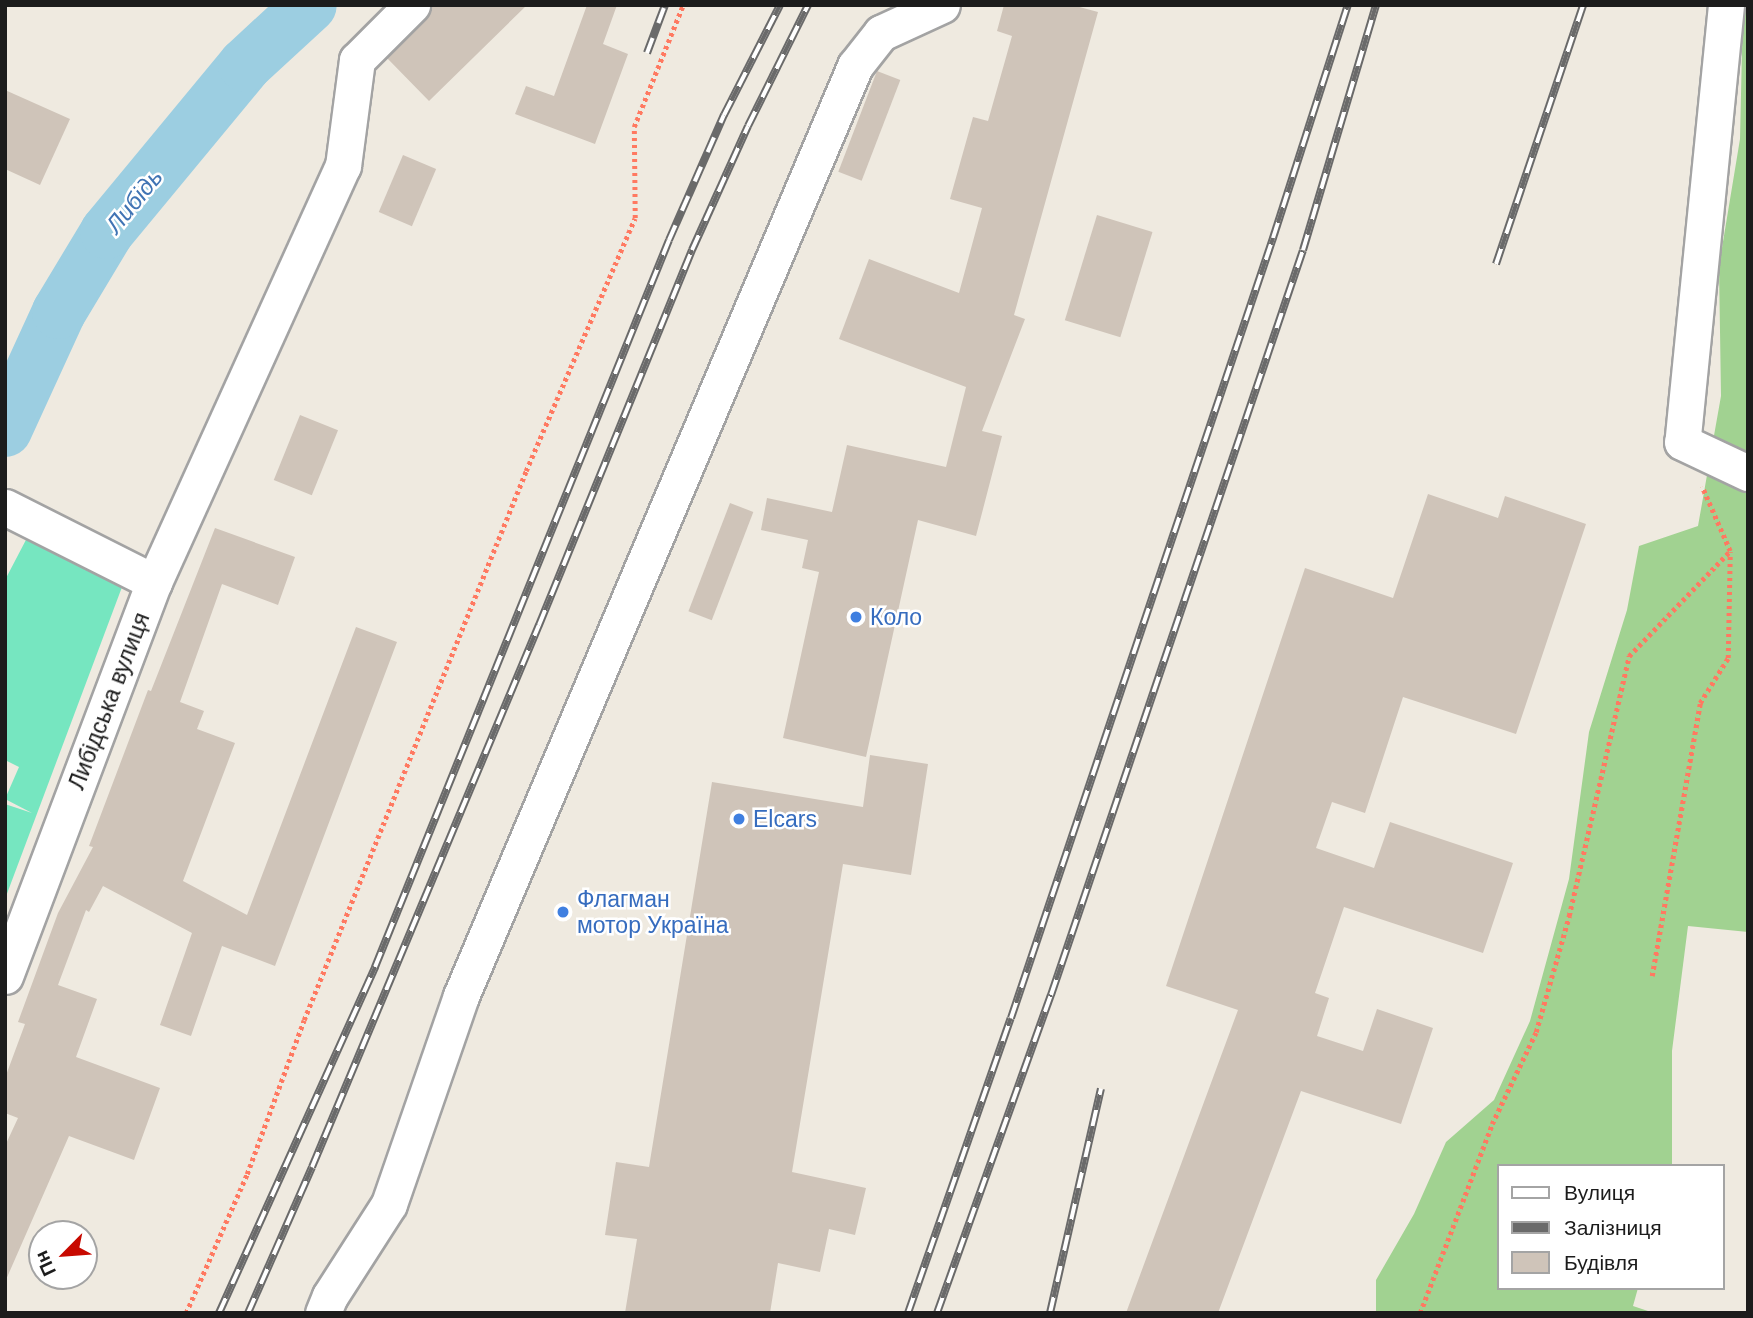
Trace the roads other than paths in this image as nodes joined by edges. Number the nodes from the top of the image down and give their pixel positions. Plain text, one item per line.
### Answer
1 (412, 5) edge
2 (942, 5) edge
3 (1726, 5) edge
4 (1748, 472) edge
5 (5, 507) edge
6 (154, 582) junction
7 (5, 976) edge
8 (323, 1313) edge

1 - 6 street
2 - 8 street
3 - 4 street
5 - 6 street, Либідська вулиця
6 - 7 street, Либідська вулиця

